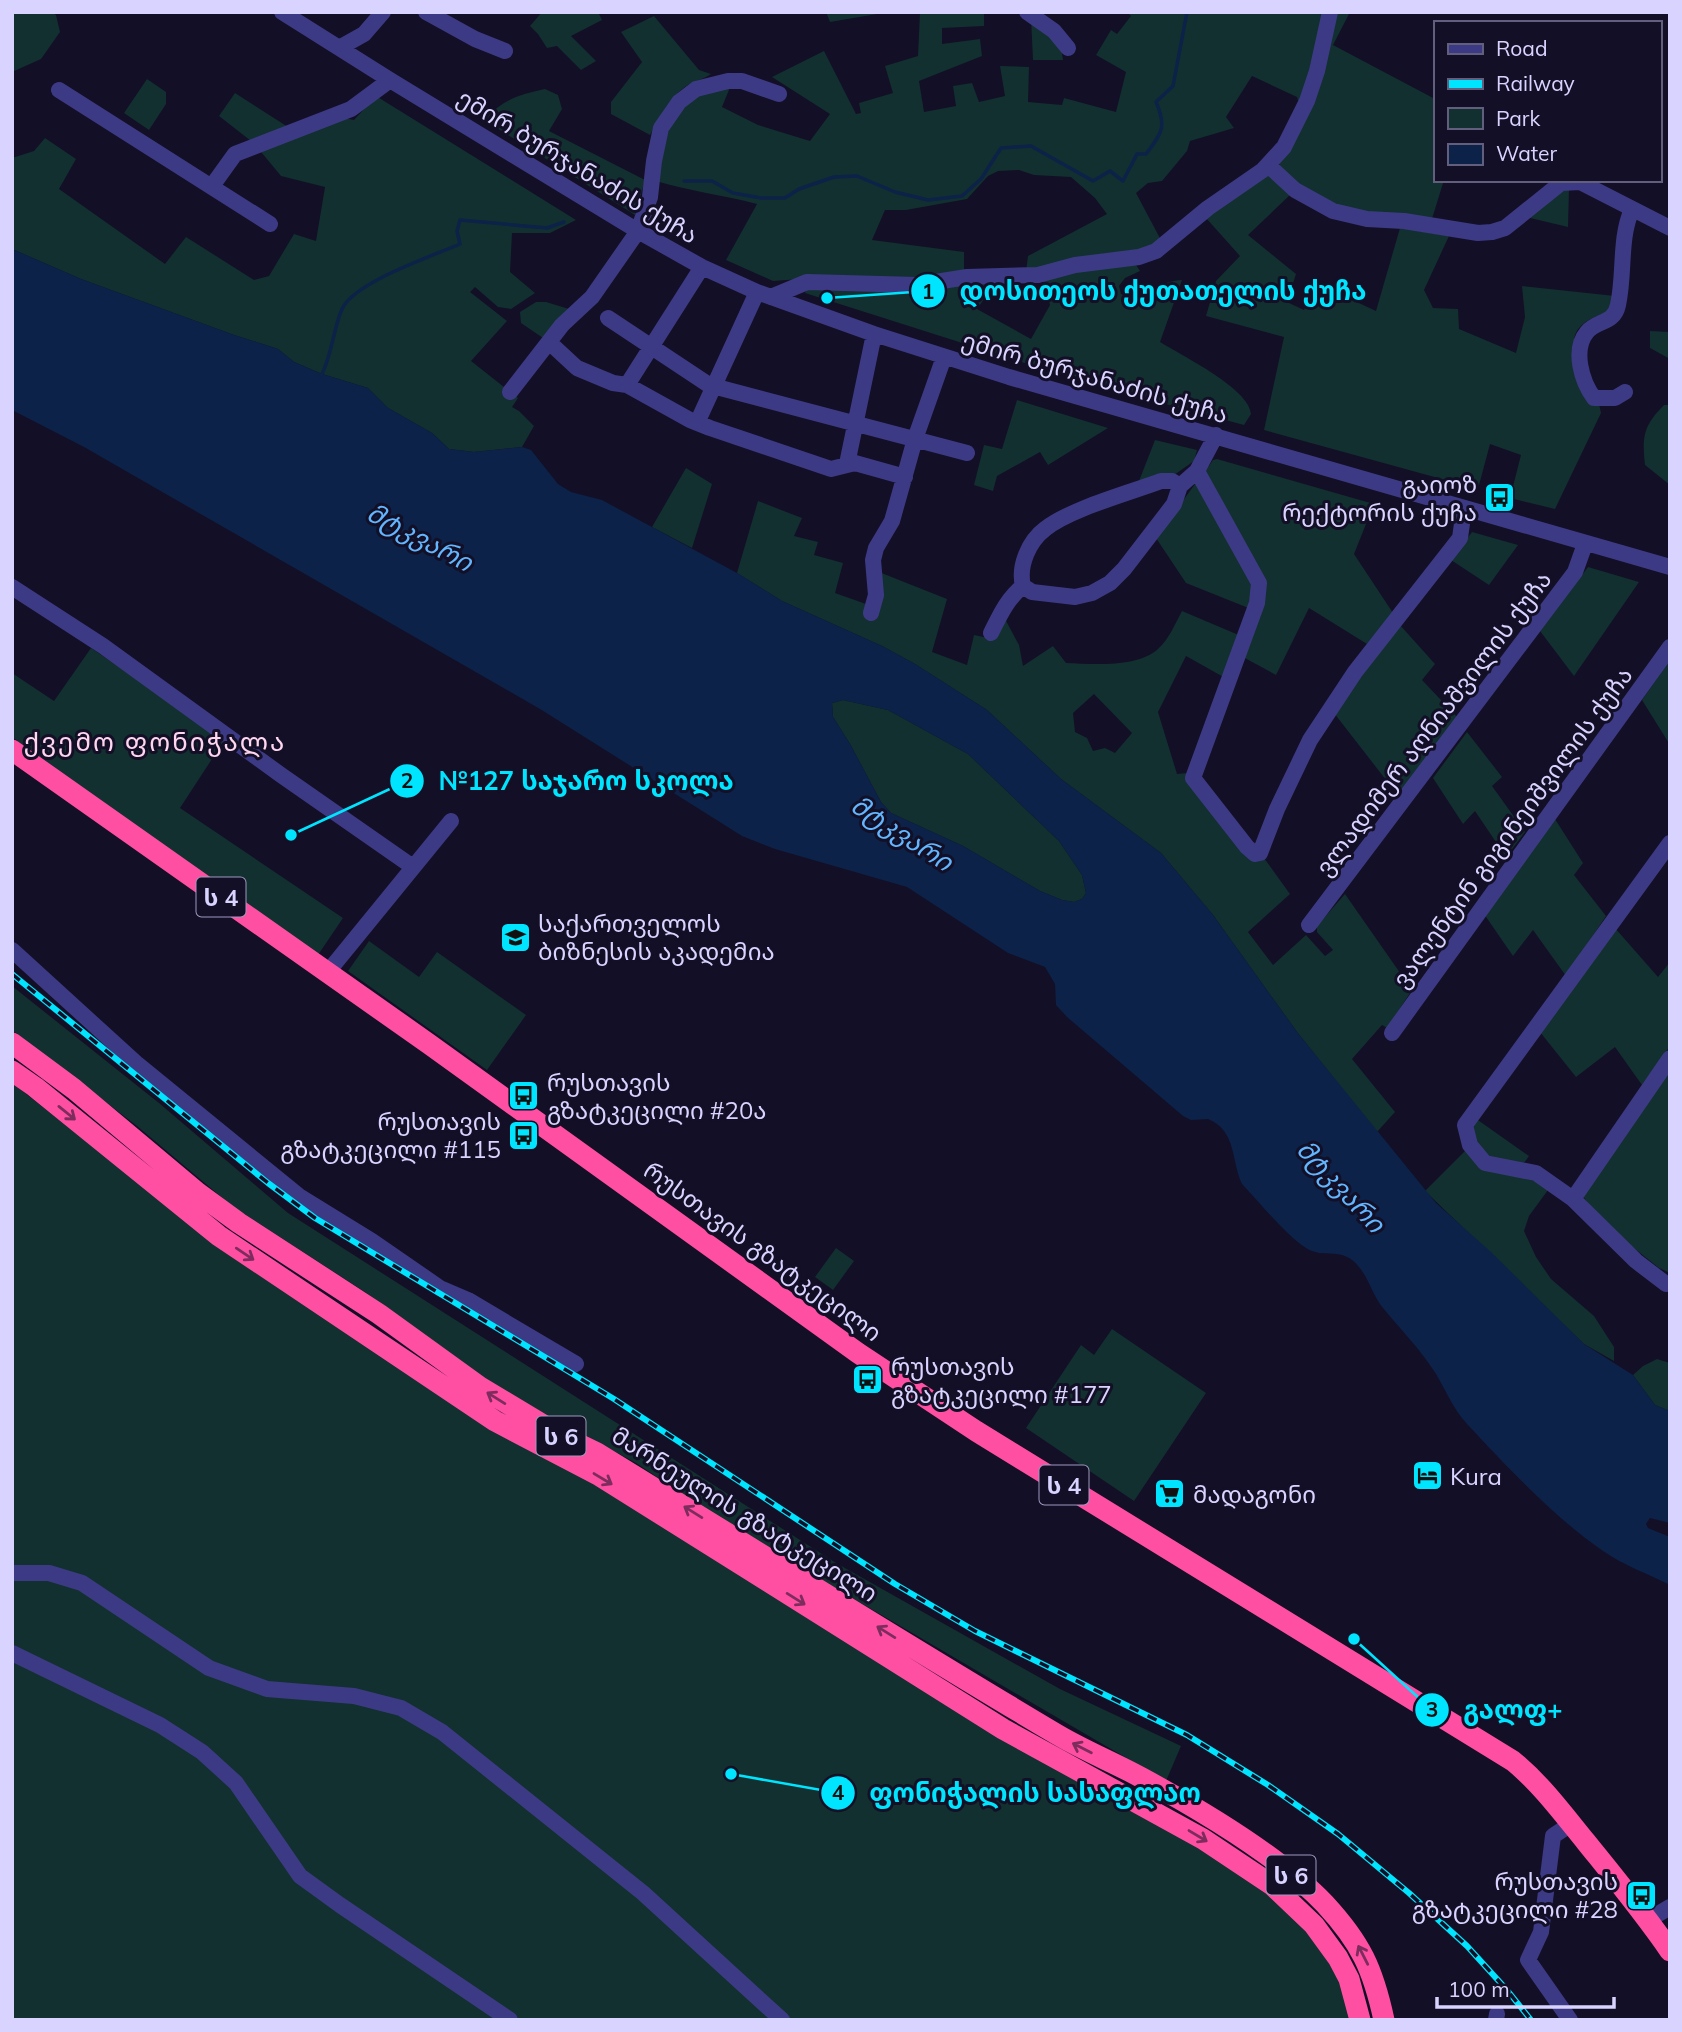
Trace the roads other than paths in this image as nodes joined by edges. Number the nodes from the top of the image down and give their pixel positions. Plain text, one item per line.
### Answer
1 (282, 12) edge
2 (383, 12) edge
3 (426, 12) edge
4 (1027, 12) edge
5 (1330, 12) edge
6 (339, 48) junction
7 (1068, 48) dead end
8 (505, 51) dead end
9 (390, 80) junction
10 (59, 90) dead end
11 (779, 94) dead end
12 (1268, 165) junction
13 (212, 186) junction
14 (1632, 209) junction
15 (270, 223) dead end
16 (1670, 228) edge
17 (638, 231) junction
18 (702, 267) junction
19 (764, 295) junction
20 (608, 318) dead end
21 (874, 334) junction
22 (550, 343) junction
23 (652, 348) junction
24 (944, 357) junction
25 (627, 385) junction
26 (714, 386) junction
27 (510, 392) dead end
28 (1625, 392) dead end
29 (697, 423) junction
30 (855, 424) junction
31 (1216, 435) junction
32 (915, 439) junction
33 (967, 453) dead end
34 (848, 464) junction
35 (1197, 471) junction
36 (905, 477) junction
37 (1180, 486) junction
38 (1464, 509) junction
39 (1586, 544) junction
40 (1670, 567) edge
41 (1023, 586) junction
42 (12, 587) edge
43 (871, 613) dead end
44 (991, 633) dead end
45 (1670, 647) edge
46 (12, 750) edge
47 (451, 821) dead end
48 (1670, 843) edge
49 (413, 867) junction
50 (1309, 925) dead end
51 (12, 950) edge
52 (327, 973) junction
53 (1392, 1033) dead end
54 (12, 1043) edge
55 (1670, 1058) edge
56 (12, 1071) edge
57 (1573, 1199) junction
58 (1667, 1284) dead end
59 (576, 1364) dead end
60 (12, 1573) edge
61 (12, 1653) edge
62 (1013, 1707) junction
63 (1038, 1723) junction
64 (1003, 1729) junction
65 (1027, 1742) junction
66 (1571, 1824) junction
67 (1670, 1907) edge
68 (1648, 1920) junction
69 (1670, 1951) edge
70 (510, 2020) edge
71 (782, 2020) edge
72 (1360, 2020) edge
73 (1384, 2020) edge
74 (1570, 2020) edge

1 - 6 street, ემირ ბურჯანაძის ქუჩა
2 - 6 street
3 - 8 street
4 - 7 street
5 - 12 street
6 - 9 street, ემირ ბურჯანაძის ქუჩა
9 - 13 street
9 - 17 street, ემირ ბურჯანაძის ქუჩა
10 - 13 street
11 - 17 street
12 - 14 street
12 - 19 street
13 - 15 street
14 - 16 street
14 - 28 street
17 - 18 street, ემირ ბურჯანაძის ქუჩა
17 - 22 street
18 - 19 street, ემირ ბურჯანაძის ქუჩა
18 - 23 street
19 - 21 street, ემირ ბურჯანაძის ქუჩა
19 - 26 street
20 - 23 street
21 - 24 street, ემირ ბურჯანაძის ქუჩა
21 - 30 street
22 - 25 street
22 - 27 street
23 - 25 street
23 - 26 street
24 - 31 street, ემირ ბურჯანაძის ქუჩა
24 - 32 street
25 - 29 street
26 - 29 street
26 - 30 street
29 - 34 street
30 - 32 street
30 - 34 street
31 - 35 street
31 - 38 street, ემირ ბურჯანაძის ქუჩა
32 - 33 street
32 - 36 street
34 - 36 street
35 - 37 street
35 - 38 street
36 - 43 street
37 - 41 street
37 - 41 street
38 - 39 street, ემირ ბურჯანაძის ქუჩა
39 - 40 street, ემირ ბურჯანაძის ქუჩა
39 - 50 street, ვლადიმერ აღნიაშვილის ქუჩა
41 - 44 street
42 - 49 street
45 - 53 street, ვალენტინ გიგინეიშვილის ქუჩა
46 - 52 highway, რუსთავის გზატკეცილი / ს 4
47 - 49 street
48 - 57 street
49 - 52 street
51 - 59 street
52 - 66 highway, რუსთავის გზატკეცილი / ს 4
62 -> 54 highway, მარნეულის გზატკეცილი / ს 6
55 - 57 street
56 -> 64 highway, მარნეულის გზატკეცილი / ს 6
57 - 58 street
60 - 71 street
61 - 70 street
62 - 63 highway, მარნეულის გზატკეცილი / ს 6
62 - 64 highway
63 - 65 highway
73 -> 63 highway, მარნეულის გზატკეცილი / ს 6
64 - 65 highway, მარნეულის გზატკეცილი / ს 6
65 -> 72 highway, მარნეულის გზატკეცილი / ს 6
66 - 68 highway, რუსთავის გზატკეცილი / ს 4
66 - 74 street
67 - 68 street
68 - 69 highway, რუსთავის გზატკეცილი / ს 4

